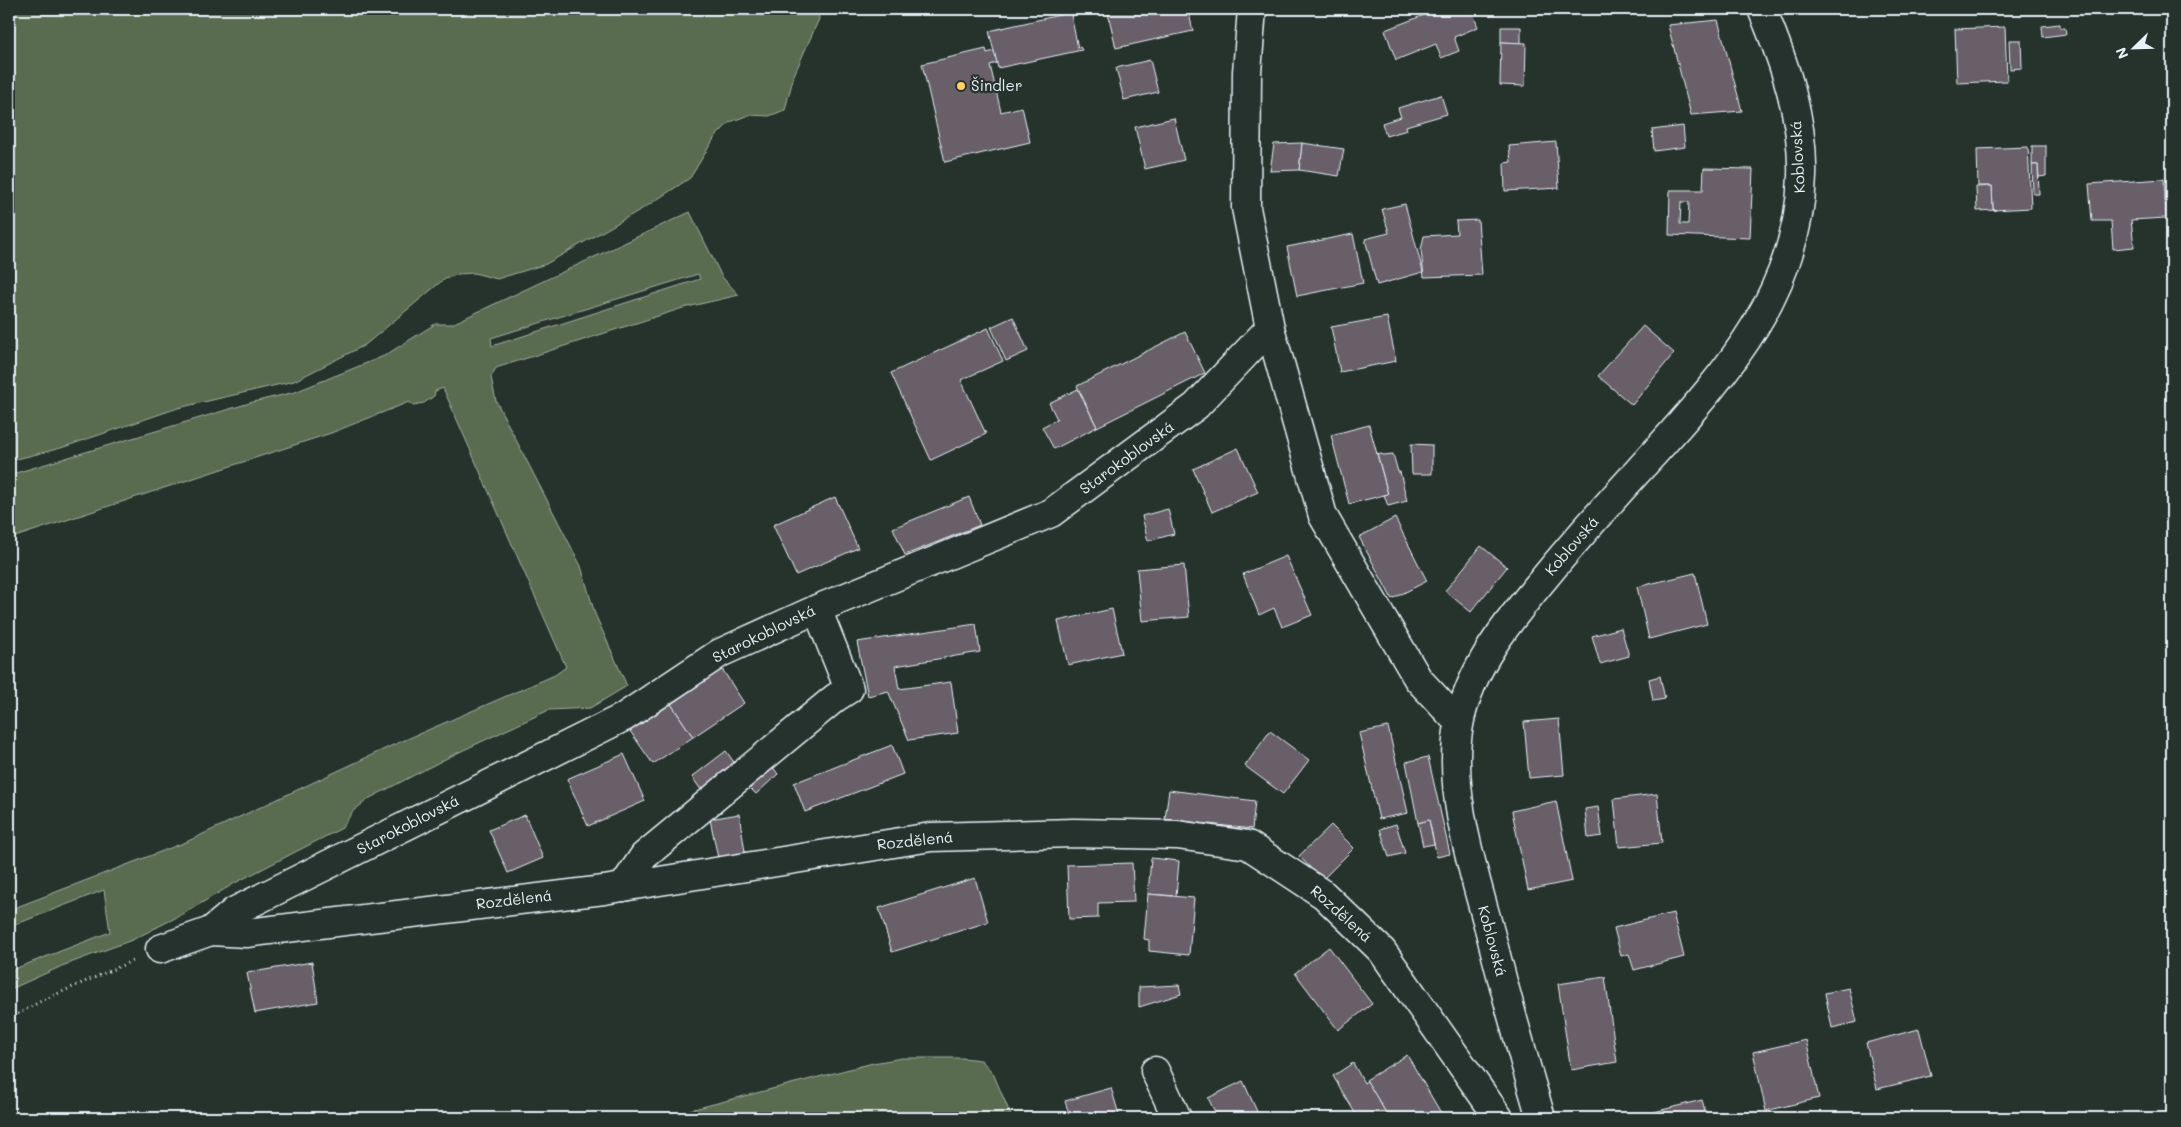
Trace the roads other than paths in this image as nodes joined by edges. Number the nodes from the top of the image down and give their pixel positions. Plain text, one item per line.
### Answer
1 (1252, 9) edge
2 (1762, 9) edge
3 (1270, 328) junction
4 (817, 609) junction
5 (1459, 723) junction
6 (623, 887) junction
7 (211, 931) junction
8 (160, 949) road end
9 (1155, 1071) dead end
10 (1177, 1118) edge
11 (1499, 1118) edge
12 (1541, 1118) edge

1 - 3 street
2 - 5 street, Koblovská
3 - 4 street, Starokoblovská
3 - 5 street
4 - 6 street
4 - 7 street, Starokoblovská
5 - 12 street, Koblovská
6 - 7 street, Rozdělená
6 - 11 street, Rozdělená
7 - 8 street
9 - 10 street

